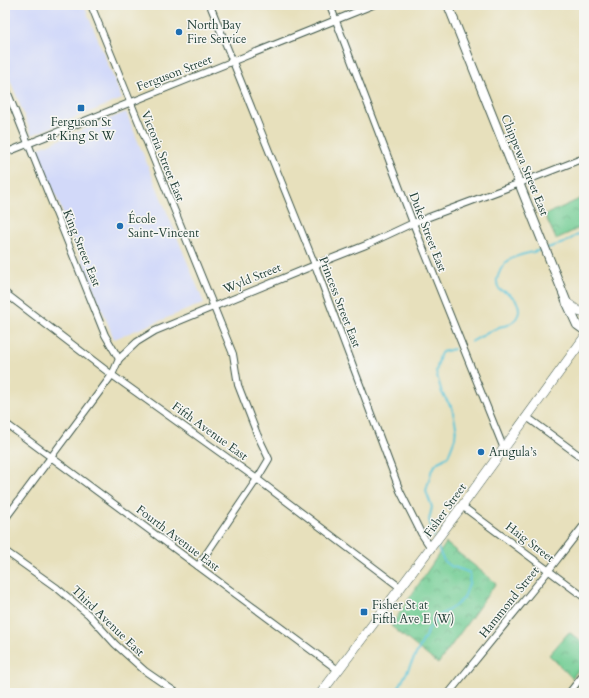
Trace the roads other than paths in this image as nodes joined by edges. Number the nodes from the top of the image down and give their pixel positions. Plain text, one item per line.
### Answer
1 (91, 5) edge
2 (210, 5) edge
3 (330, 5) edge
4 (373, 5) edge
5 (448, 5) edge
6 (336, 20) junction
7 (233, 61) junction
8 (5, 86) edge
9 (130, 102) junction
10 (28, 144) junction
11 (5, 153) edge
12 (584, 158) edge
13 (520, 183) junction
14 (413, 223) junction
15 (315, 265) junction
16 (5, 293) edge
17 (567, 303) junction
18 (213, 307) junction
19 (584, 313) edge
20 (584, 330) edge
21 (584, 338) edge
22 (119, 359) junction
23 (112, 375) junction
24 (527, 417) junction
25 (5, 423) edge
26 (504, 449) junction
27 (51, 457) junction
28 (584, 459) edge
29 (257, 479) junction
30 (462, 506) junction
31 (5, 519) edge
32 (584, 525) edge
33 (433, 546) junction
34 (5, 551) edge
35 (198, 566) junction
36 (549, 570) junction
37 (401, 588) junction
38 (584, 597) edge
39 (338, 670) junction
40 (584, 674) edge
41 (5, 691) edge
42 (450, 691) edge
43 (8, 693) edge
44 (177, 693) edge
45 (321, 693) edge
46 (458, 693) edge
47 (569, 693) edge

1 - 9 street, Victoria Street East
2 - 7 street, Princess Street East
3 - 6 street, Duke Street East
4 - 6 street, Ferguson Street
5 - 13 street, Chippewa Street East
6 - 7 street, Ferguson Street
6 - 14 street, Duke Street East
7 - 9 street, Ferguson Street
7 - 15 street, Princess Street East
8 - 10 street, King Street East
9 - 10 street, Ferguson Street
9 - 18 street, Victoria Street East
10 - 11 street, Ferguson Street
10 - 22 street, King Street East
12 - 13 street, Wyld Street
13 - 14 street, Wyld Street
13 - 17 street, Chippewa Street East
14 - 15 street, Wyld Street
14 - 26 street, Duke Street East
15 - 18 street, Wyld Street
15 - 33 street, Princess Street East
16 - 23 street, Fifth Avenue East
17 - 19 main road
17 - 20 street, Chippewa Street East
18 - 22 street, Wyld Street
18 - 29 street, Victoria Street East
21 - 24 main road, Fisher Street
22 - 23 street, Wyld Street
23 - 27 street, Wyld Street
23 - 29 street, Fifth Avenue East
24 - 26 main road, Fisher Street
24 - 28 street
25 - 27 street, Fourth Avenue East
26 - 30 main road, Fisher Street
27 - 31 street, Wyld Street
27 - 35 street, Fourth Avenue East
29 - 35 street
29 - 37 street, Fifth Avenue East
30 - 33 main road, Fisher Street
30 - 36 street, Haig Street
32 - 36 street, Hammond Street
33 - 37 main road, Fisher Street
34 - 44 street, Third Avenue East
35 - 39 street, Fourth Avenue East
36 - 38 street, Haig Street
36 - 42 street, Hammond Street
37 - 39 main road, Fisher Street
39 - 45 main road, Fisher Street
40 - 47 street
41 - 43 street
42 - 46 street

